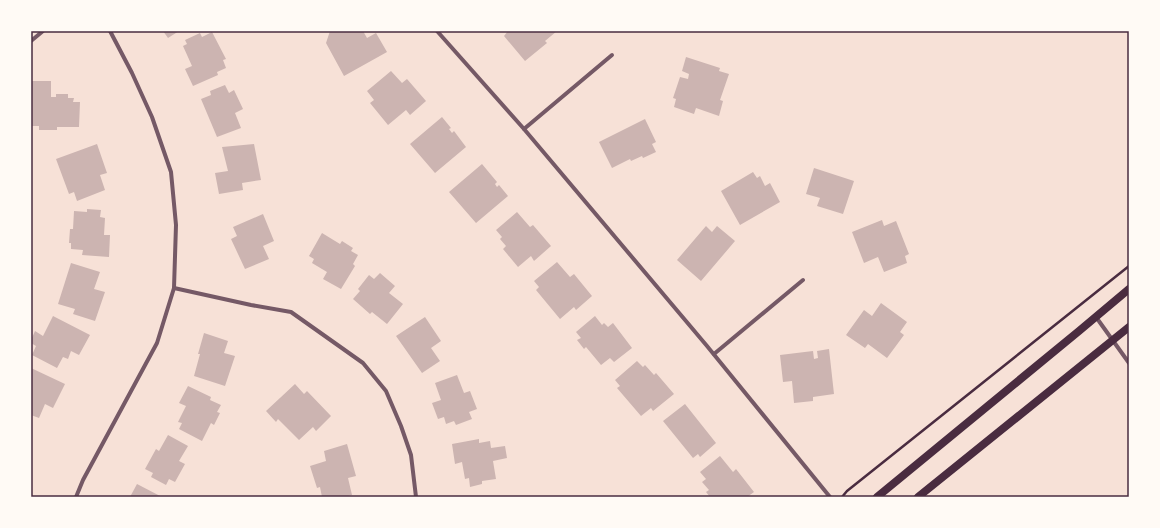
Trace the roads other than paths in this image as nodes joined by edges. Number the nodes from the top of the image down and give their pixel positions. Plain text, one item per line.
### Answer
1 (43, 31) edge
2 (110, 31) edge
3 (437, 31) edge
4 (31, 41) edge
5 (612, 55) dead end
6 (524, 129) junction
7 (803, 280) dead end
8 (174, 288) junction
9 (1126, 293) edge
10 (1096, 317) junction
11 (1129, 327) edge
12 (1113, 340) junction
13 (714, 354) junction
14 (1129, 363) edge
15 (76, 497) edge
16 (416, 497) edge
17 (830, 497) edge
18 (877, 497) edge
19 (918, 497) edge

1 - 4 street
2 - 8 street
3 - 6 street
5 - 6 street
6 - 13 street
7 - 13 street
8 - 15 street
8 - 16 street
9 - 10 main road
10 - 12 street
10 - 18 main road
11 - 12 main road
12 - 14 street
12 - 19 main road
13 - 17 street

